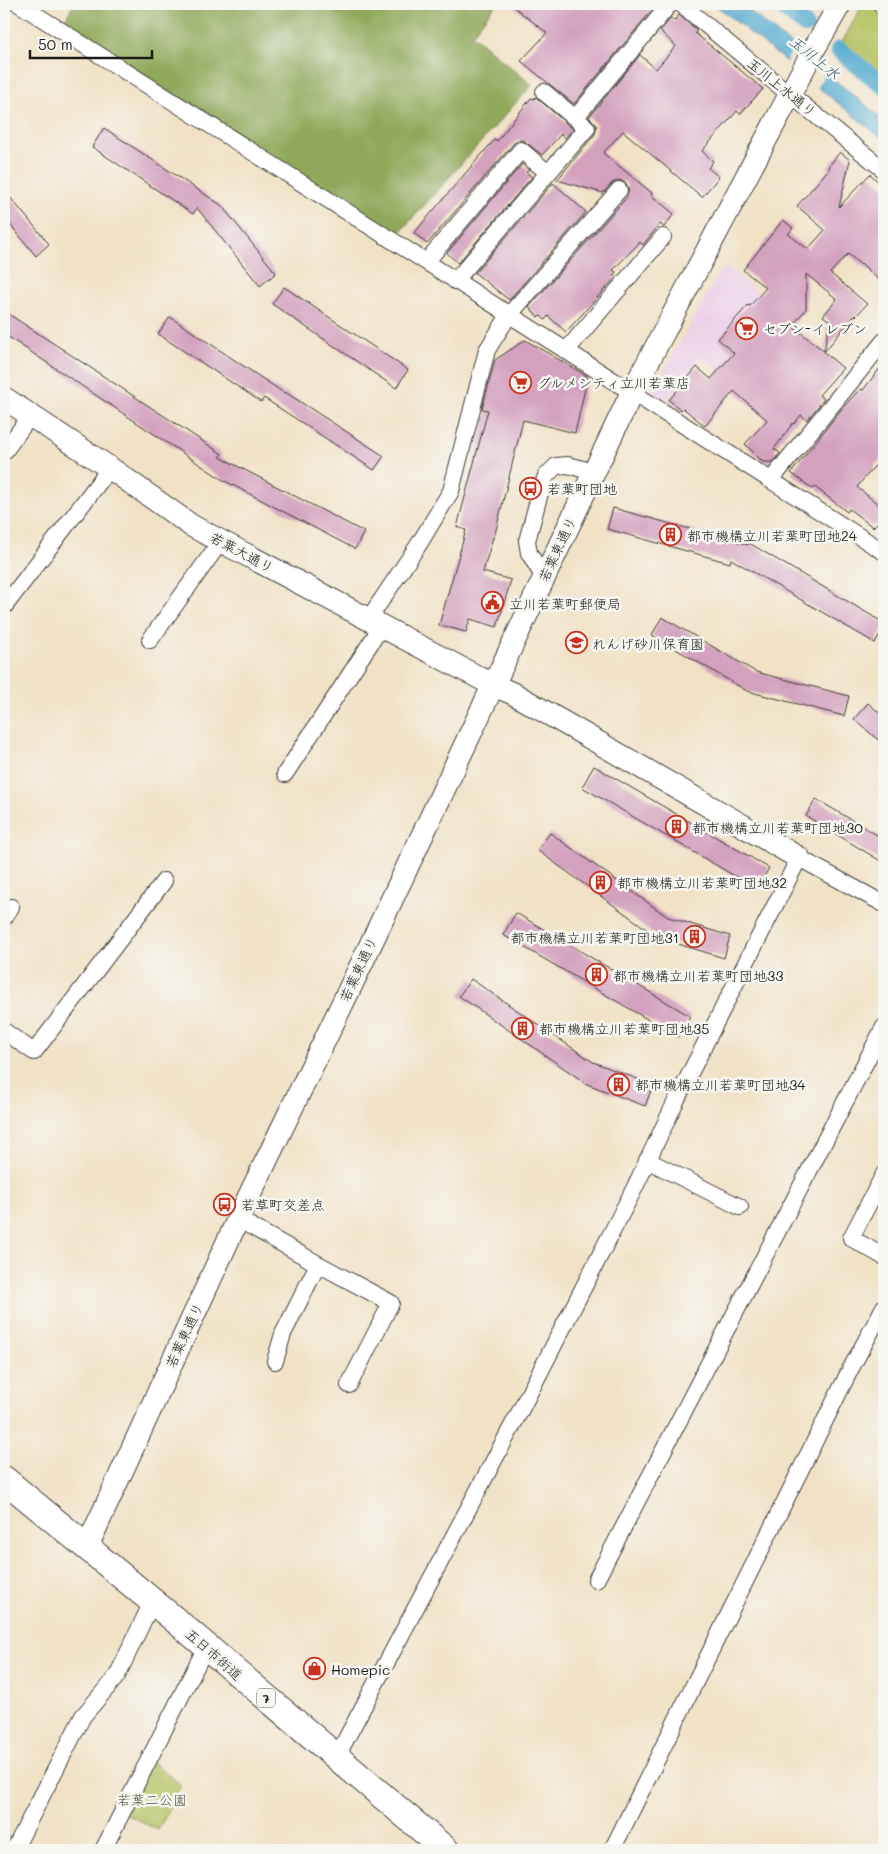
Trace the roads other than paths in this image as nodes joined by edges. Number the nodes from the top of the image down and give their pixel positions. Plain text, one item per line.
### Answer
1 (20, 4) edge
2 (670, 4) edge
3 (681, 4) edge
4 (840, 4) edge
5 (880, 4) edge
6 (884, 7) edge
7 (795, 86) junction
8 (544, 92) dead end
9 (576, 117) junction
10 (884, 170) edge
11 (548, 173) junction
12 (619, 190) dead end
13 (663, 237) dead end
14 (426, 262) junction
15 (455, 281) junction
16 (509, 316) junction
17 (884, 341) edge
18 (566, 351) junction
19 (632, 392) junction
20 (4, 398) edge
21 (31, 416) junction
22 (4, 452) edge
23 (110, 468) junction
24 (593, 472) junction
25 (771, 480) junction
26 (221, 541) junction
27 (884, 552) edge
28 (544, 578) junction
29 (4, 607) edge
30 (375, 623) junction
31 (150, 640) dead end
32 (493, 685) junction
33 (285, 774) dead end
34 (799, 858) junction
35 (164, 881) dead end
36 (884, 904) edge
37 (884, 1027) edge
38 (4, 1031) edge
39 (647, 1160) junction
40 (884, 1174) edge
41 (740, 1207) dead end
42 (238, 1218) junction
43 (884, 1257) edge
44 (318, 1264) junction
45 (884, 1307) edge
46 (275, 1361) dead end
47 (349, 1385) dead end
48 (4, 1479) edge
49 (87, 1547) junction
50 (596, 1580) dead end
51 (152, 1602) junction
52 (206, 1647) junction
53 (336, 1758) junction
54 (435, 1847) edge
55 (14, 1850) edge
56 (103, 1850) edge
57 (612, 1850) edge

1 - 14 street
2 - 9 street
3 - 7 street, 玉川上水通り
4 - 7 street, 若葉東通り
5 - 6 street
7 - 10 street, 玉川上水通り
7 - 19 street, 若葉東通り
8 - 9 street
9 - 11 street
11 - 14 street
11 - 15 street
12 - 16 street
13 - 18 street
14 - 15 street
15 - 16 street
16 - 18 street
16 - 30 street
17 - 25 street
18 - 19 street
19 - 24 street, 若葉東通り
19 - 25 street
20 - 21 street, 若葉大通り
21 - 22 street
21 - 23 street, 若葉大通り
23 - 26 street, 若葉大通り
23 - 29 street
24 - 28 street, 若葉東通り
24 - 28 street
25 - 27 street
26 - 30 street, 若葉大通り
26 - 31 street
28 - 32 street, 若葉東通り
30 - 32 street, 若葉大通り
30 - 33 street
32 - 34 street, 若葉大通り
32 - 42 street, 若葉東通り
34 - 36 street
34 - 39 street
35 - 38 street
37 - 50 street
39 - 41 street
39 - 53 street
40 - 43 street
42 - 44 street
42 - 49 street, 若葉東通り
44 - 46 street
44 - 47 street
45 - 57 street
48 - 49 main road, 五日市街道 / 7
49 - 51 main road, 五日市街道 / 7
51 - 52 main road, 五日市街道 / 7
51 - 55 street
52 - 53 main road, 五日市街道 / 7
52 - 56 street
53 - 54 main road, 五日市街道 / 7

